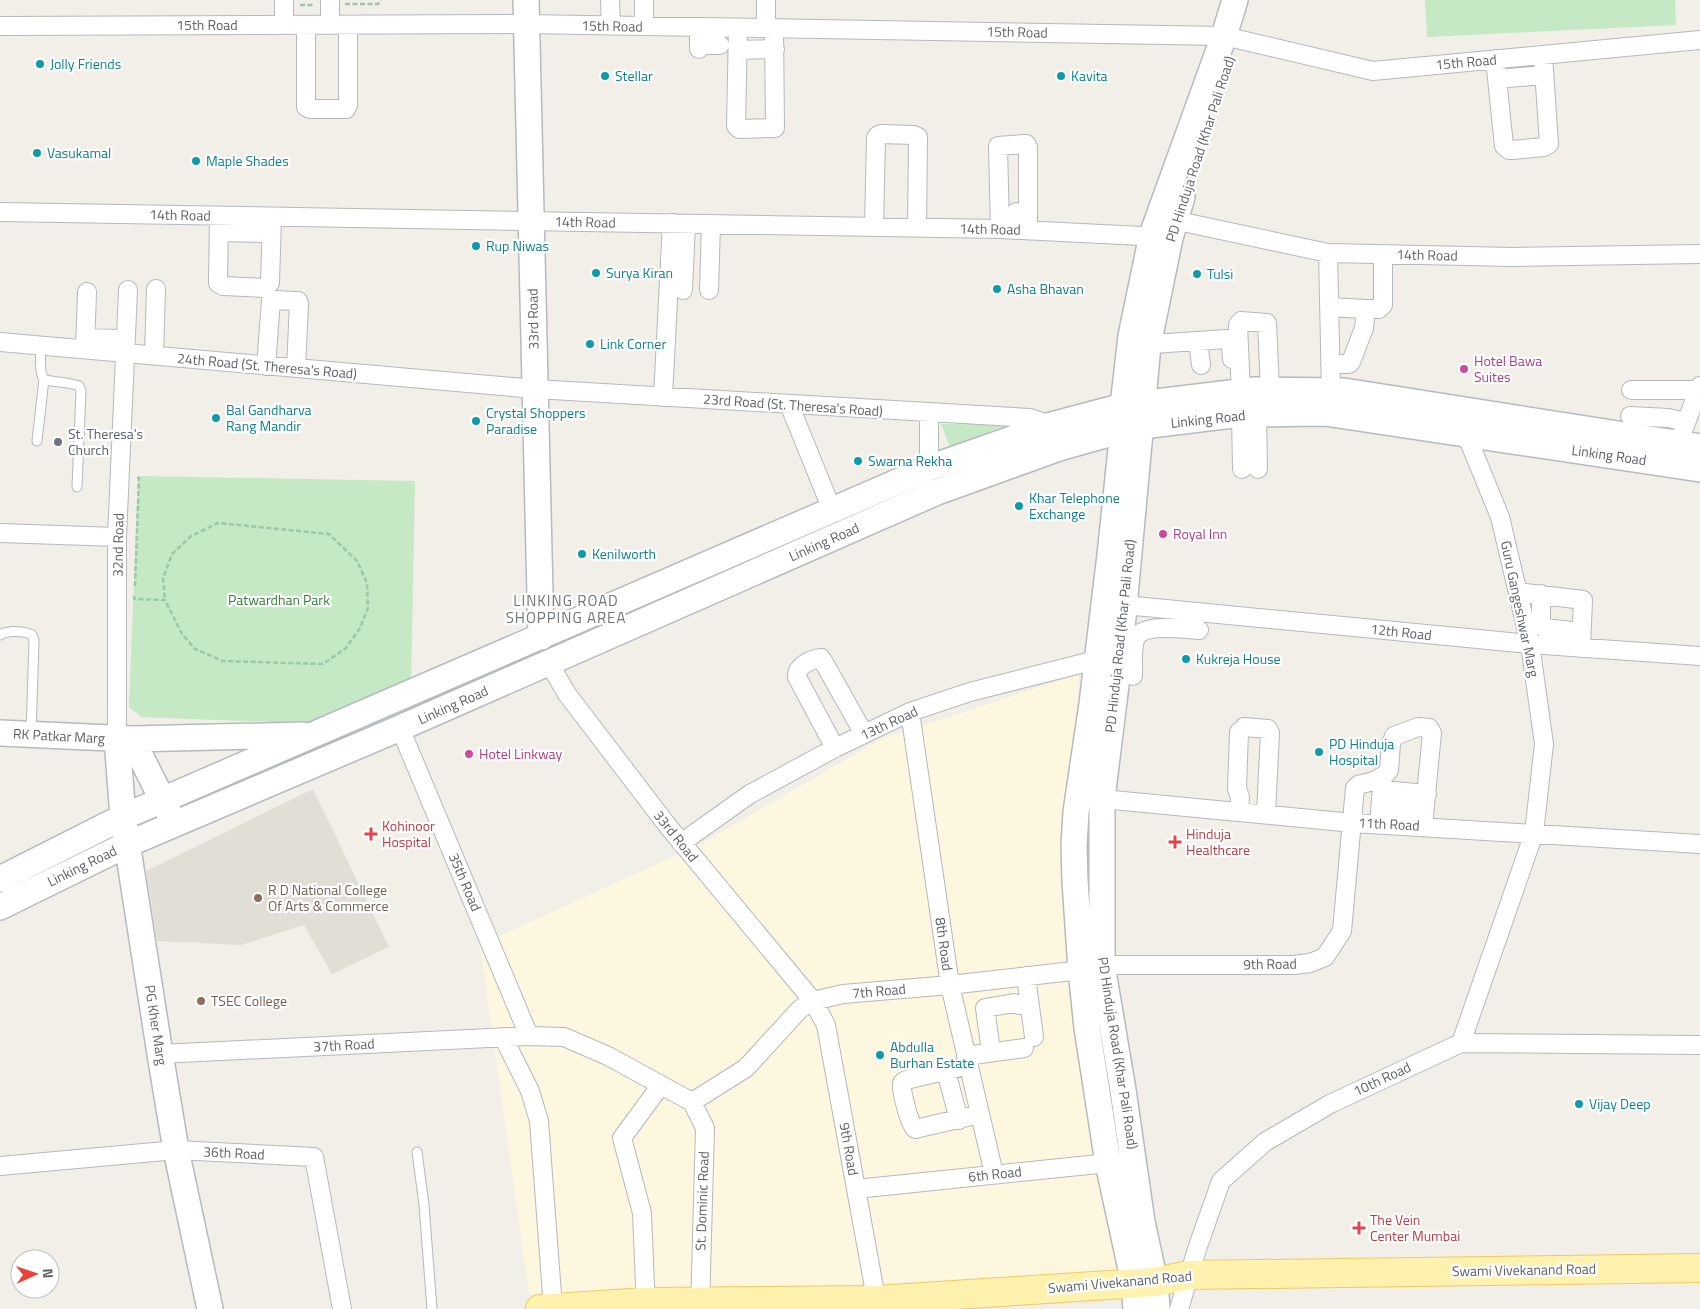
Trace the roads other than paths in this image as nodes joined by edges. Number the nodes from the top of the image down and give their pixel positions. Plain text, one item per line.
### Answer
1 (610, 0) edge
2 (644, 0) edge
3 (766, 0) edge
4 (1234, 0) edge
5 (1247, 0) edge
6 (284, 2) edge
7 (330, 2) edge
8 (526, 12) edge
9 (284, 25) junction
10 (306, 25) junction
11 (330, 25) junction
12 (348, 25) junction
13 (0, 26) edge
14 (611, 26) junction
15 (644, 26) junction
16 (699, 27) junction
17 (719, 27) junction
18 (738, 28) junction
19 (770, 28) junction
20 (1230, 37) junction
21 (1700, 40) edge
22 (774, 49) junction
23 (738, 50) junction
24 (1543, 55) junction
25 (1495, 59) junction
26 (1544, 75) junction
27 (1497, 79) junction
28 (0, 212) edge
29 (531, 221) junction
30 (897, 223) junction
31 (219, 224) junction
32 (679, 224) junction
33 (711, 224) junction
34 (272, 225) junction
35 (1163, 228) junction
36 (1700, 254) edge
37 (1328, 258) junction
38 (1383, 259) junction
39 (156, 289) dead end
40 (683, 290) dead end
41 (709, 290) dead end
42 (87, 292) dead end
43 (127, 292) dead end
44 (1329, 306) junction
45 (1366, 309) junction
46 (1198, 341) junction
47 (0, 342) edge
48 (85, 343) junction
49 (1139, 345) junction
50 (41, 346) junction
51 (123, 348) junction
52 (154, 355) junction
53 (266, 360) junction
54 (296, 362) junction
55 (1337, 364) junction
56 (1201, 365) dead end
57 (44, 379) junction
58 (534, 388) junction
59 (1699, 388) edge
60 (1270, 390) junction
61 (1337, 390) junction
62 (1631, 390) dead end
63 (1669, 390) junction
64 (663, 397) junction
65 (1243, 403) junction
66 (789, 404) junction
67 (1461, 409) junction
68 (928, 413) junction
69 (1132, 416) junction
70 (1630, 416) dead end
71 (1658, 424) junction
72 (1051, 425) junction
73 (1466, 434) junction
74 (38, 441) dead end
75 (1684, 444) edge
76 (929, 468) junction
77 (1250, 469) dead end
78 (1700, 469) edge
79 (77, 487) dead end
80 (937, 492) junction
81 (832, 510) junction
82 (0, 533) edge
83 (117, 537) junction
84 (1518, 592) junction
85 (1541, 594) junction
86 (1126, 619) junction
87 (1199, 627) junction
88 (0, 635) edge
89 (541, 637) junction
90 (1581, 640) junction
91 (1530, 644) junction
92 (1700, 656) edge
93 (549, 663) junction
94 (1121, 670) junction
95 (910, 712) junction
96 (400, 728) junction
97 (0, 733) edge
98 (31, 734) junction
99 (316, 734) junction
100 (864, 734) junction
101 (125, 739) junction
102 (835, 748) junction
103 (1397, 788) junction
104 (1090, 798) junction
105 (162, 800) junction
106 (1242, 803) junction
107 (1267, 805) junction
108 (123, 817) junction
109 (175, 824) junction
110 (1391, 825) junction
111 (1534, 833) junction
112 (681, 843) junction
113 (128, 844) junction
114 (1700, 844) edge
115 (0, 879) edge
116 (0, 907) edge
117 (1092, 967) junction
118 (1013, 978) junction
119 (950, 985) junction
120 (813, 1001) junction
121 (1020, 1008) junction
122 (986, 1019) junction
123 (958, 1022) junction
124 (529, 1036) junction
125 (503, 1037) junction
126 (1461, 1043) junction
127 (1700, 1045) edge
128 (993, 1046) junction
129 (160, 1054) junction
130 (966, 1054) junction
131 (946, 1070) junction
132 (661, 1084) junction
133 (692, 1102) junction
134 (980, 1114) junction
135 (959, 1120) junction
136 (176, 1150) junction
137 (416, 1152) dead end
138 (1134, 1162) junction
139 (1108, 1163) junction
140 (0, 1166) edge
141 (994, 1174) junction
142 (856, 1189) junction
143 (1700, 1268) edge
144 (1189, 1274) junction
145 (1142, 1291) edge
146 (878, 1304) edge
147 (646, 1305) edge
148 (700, 1306) edge
149 (210, 1309) edge
150 (342, 1309) edge
151 (432, 1309) edge
152 (546, 1309) edge
153 (1157, 1309) edge
154 (1180, 1309) edge

1 - 14 street
2 - 15 street
3 - 19 street
4 - 20 main road, PD Hinduja Road (Khar Pali Road)
5 - 20 main road, PD Hinduja Road (Khar Pali Road)
6 - 9 street
7 - 11 street
8 - 12 street, 15th Road
8 - 14 street, 15th Road
8 - 29 main road, 33rd Road
9 - 10 street, 15th Road
9 - 13 street, 15th Road
10 - 11 street, 15th Road
10 - 12 street
11 - 12 street, 15th Road
14 - 15 street, 15th Road
15 - 16 street, 15th Road
16 - 17 street, 15th Road
16 - 17 street
17 - 18 street, 15th Road
18 - 19 street, 15th Road
18 - 23 street
19 - 20 street, 15th Road
19 - 22 street
20 - 25 street, 15th Road
20 - 35 main road, PD Hinduja Road (Khar Pali Road)
21 - 24 street, 15th Road
22 - 23 street
22 - 23 street
24 - 25 street, 15th Road
24 - 26 street
25 - 27 street
26 - 27 street
26 - 27 street
28 - 31 street, 14th Road
29 - 32 street, 14th Road
29 - 34 street, 14th Road
29 - 58 main road, 33rd Road
30 - 30 street
30 - 33 street, 14th Road
30 - 35 street, 14th Road
31 - 34 street, 14th Road
31 - 34 street
32 - 33 street, 14th Road
32 - 40 street
32 - 64 street
33 - 41 street
35 - 37 street, 14th Road
35 - 49 main road, PD Hinduja Road (Khar Pali Road)
36 - 38 street, 14th Road
37 - 38 street, 14th Road
37 - 44 street
38 - 45 street
39 - 52 street
42 - 48 street
43 - 51 street, 32nd Road
44 - 45 street
44 - 55 street
45 - 55 street
46 - 49 street
46 - 56 street
46 - 65 street
47 - 50 street, 24th Road (St. Theresa's Road)
48 - 50 street, 24th Road (St. Theresa's Road)
48 - 51 street, 24th Road (St. Theresa's Road)
49 - 69 main road, PD Hinduja Road (Khar Pali Road)
50 - 57 lane
51 - 52 street, 24th Road (St. Theresa's Road)
51 - 83 street, 32nd Road
52 - 53 street, 24th Road (St. Theresa's Road)
53 - 54 street, 24th Road (St. Theresa's Road)
53 - 54 street
54 - 58 street, 24th Road (St. Theresa's Road)
55 - 61 street
57 - 74 lane
57 - 79 lane
58 - 64 street, 23rd Road (St. Theresa's Road)
58 - 89 main road, 33rd Road
59 - 63 street
59 - 75 street
60 - 61 main road, Linking Road
60 - 65 main road, Linking Road
60 - 65 street
61 - 67 main road, Linking Road
62 - 63 street
63 - 71 street
64 - 66 street, 23rd Road (St. Theresa's Road)
65 - 69 main road, Linking Road
65 - 73 main road, Linking Road
65 - 77 street
66 - 68 street, 23rd Road (St. Theresa's Road)
66 - 81 street
67 - 71 main road, Linking Road
67 - 73 street, Guru Gangeshwar Marg
68 - 72 street, 23rd Road (St. Theresa's Road)
68 - 76 street
69 - 72 main road, Linking Road
69 - 80 main road, Linking Road
69 - 86 main road, PD Hinduja Road (Khar Pali Road)
70 - 71 street
71 - 75 main road, Linking Road
72 - 76 main road, Linking Road
73 - 75 main road, Linking Road
73 - 84 street, Guru Gangeshwar Marg
75 - 78 main road, Linking Road
76 - 80 main road
76 - 81 main road, Linking Road
80 - 93 main road, Linking Road
81 - 89 main road, Linking Road
82 - 83 street
83 - 101 street, 32nd Road
84 - 85 street
84 - 91 street, Guru Gangeshwar Marg
85 - 90 street
85 - 90 street
86 - 87 street, 12th Road
86 - 87 street
86 - 94 main road, PD Hinduja Road (Khar Pali Road)
86 - 94 main road
87 - 91 street, 12th Road
88 - 98 lane
89 - 99 main road, Linking Road
90 - 91 street, 12th Road
90 - 92 street, 12th Road
91 - 111 street, Guru Gangeshwar Marg
93 - 96 main road, Linking Road
93 - 112 street, 33rd Road
94 - 95 street, 13th Road
94 - 104 main road, PD Hinduja Road (Khar Pali Road)
95 - 100 street, 13th Road
95 - 119 street, 8th Road
96 - 109 main road, Linking Road
96 - 124 street, 35th Road
97 - 98 main road, RK Patkar Marg
98 - 101 main road, RK Patkar Marg
99 - 101 main road, RK Patkar Marg
99 - 105 main road, Linking Road
100 - 102 street, 13th Road
100 - 102 street
101 - 105 main road
101 - 108 main road, PG Kher Marg
102 - 112 street, 13th Road
103 - 110 street
103 - 110 street
103 - 110 street
104 - 106 street, 11th Road
104 - 117 main road, PD Hinduja Road (Khar Pali Road)
105 - 108 main road, Linking Road
105 - 109 main road
106 - 107 street, 11th Road
106 - 107 street
107 - 110 street, 11th Road
108 - 113 main road, PG Kher Marg
108 - 115 main road, Linking Road
109 - 113 main road, Linking Road
110 - 111 street, 11th Road
110 - 117 street, 9th Road
111 - 114 street, 11th Road
111 - 126 street, Guru Gangeshwar Marg
112 - 120 street, 33rd Road
113 - 116 main road, Linking Road
113 - 129 main road, PG Kher Marg
117 - 118 street, 7th Road
117 - 138 main road, PD Hinduja Road (Khar Pali Road)
117 - 139 main road
118 - 119 street, 7th Road
118 - 121 street
118 - 121 street
119 - 120 street, 7th Road
119 - 123 street, 8th Road
120 - 133 street, 7th Road
120 - 142 street, 9th Road
121 - 122 street
121 - 128 street
122 - 123 street
122 - 128 street
123 - 130 street, 8th Road
124 - 125 street, 37th Road
124 - 132 street, 37th Road
125 - 129 street, 37th Road
125 - 152 street
126 - 127 street, 10th Road
126 - 144 street, 10th Road
128 - 130 street
129 - 136 main road, PG Kher Marg
130 - 131 street
130 - 134 street, 8th Road
131 - 135 street
131 - 135 street
132 - 133 street, 37th Road
132 - 147 street
133 - 148 street, St. Dominic Road
134 - 135 street
134 - 141 street, 8th Road
136 - 140 street, 36th Road
136 - 149 main road, PG Kher Marg
136 - 150 street, 36th Road
137 - 151 lane
138 - 139 street, 6th Road
138 - 145 main road, PD Hinduja Road (Khar Pali Road)
139 - 141 street, 6th Road
139 - 145 main road
141 - 142 street, 6th Road
142 - 146 street, 9th Road
143 - 144 main road, Swami Vivekanand Road
144 - 145 main road, Swami Vivekanand Road
144 - 154 street, 10th Road
145 - 146 main road, Swami Vivekanand Road
145 - 153 main road
146 - 148 main road, Swami Vivekanand Road
147 - 148 main road, Swami Vivekanand Road
147 - 152 main road, Swami Vivekanand Road

